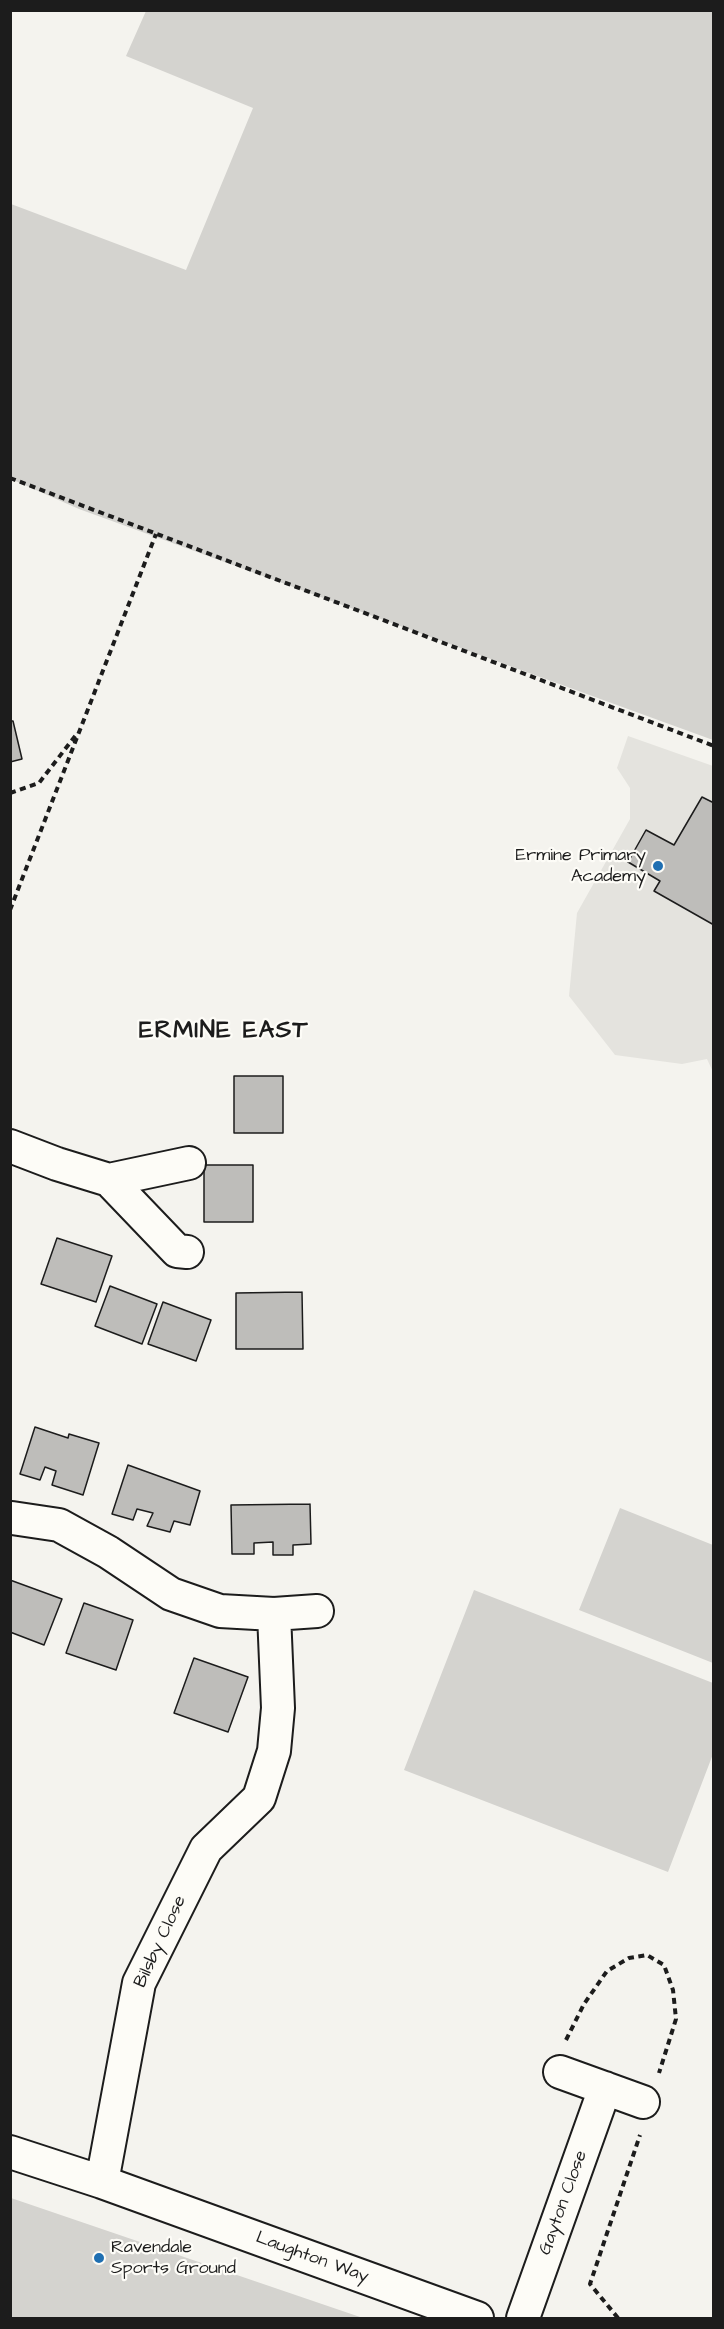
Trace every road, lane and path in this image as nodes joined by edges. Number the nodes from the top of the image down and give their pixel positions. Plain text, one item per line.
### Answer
1 (10, 478) edge
2 (156, 534) junction
3 (80, 730) junction
4 (714, 746) edge
5 (10, 793) edge
6 (10, 910) edge
7 (10, 1146) edge
8 (189, 1163) dead end
9 (109, 1180) junction
10 (187, 1252) dead end
11 (12, 1518) edge
12 (317, 1611) dead end
13 (274, 1614) junction
14 (560, 2072) dead end
15 (605, 2088) junction
16 (643, 2102) dead end
17 (10, 2152) edge
18 (102, 2182) junction
19 (477, 2319) edge
20 (523, 2319) edge

1 - 2 path
2 - 3 path
2 - 4 path
3 - 5 path
3 - 6 path
7 - 9 street
8 - 9 street
9 - 10 street
11 - 13 street
12 - 13 street
13 - 18 street, Bilsby Close
14 - 15 street
15 - 16 street
15 - 20 street, Gayton Close
17 - 18 street, Laughton Way
18 - 19 street, Laughton Way

